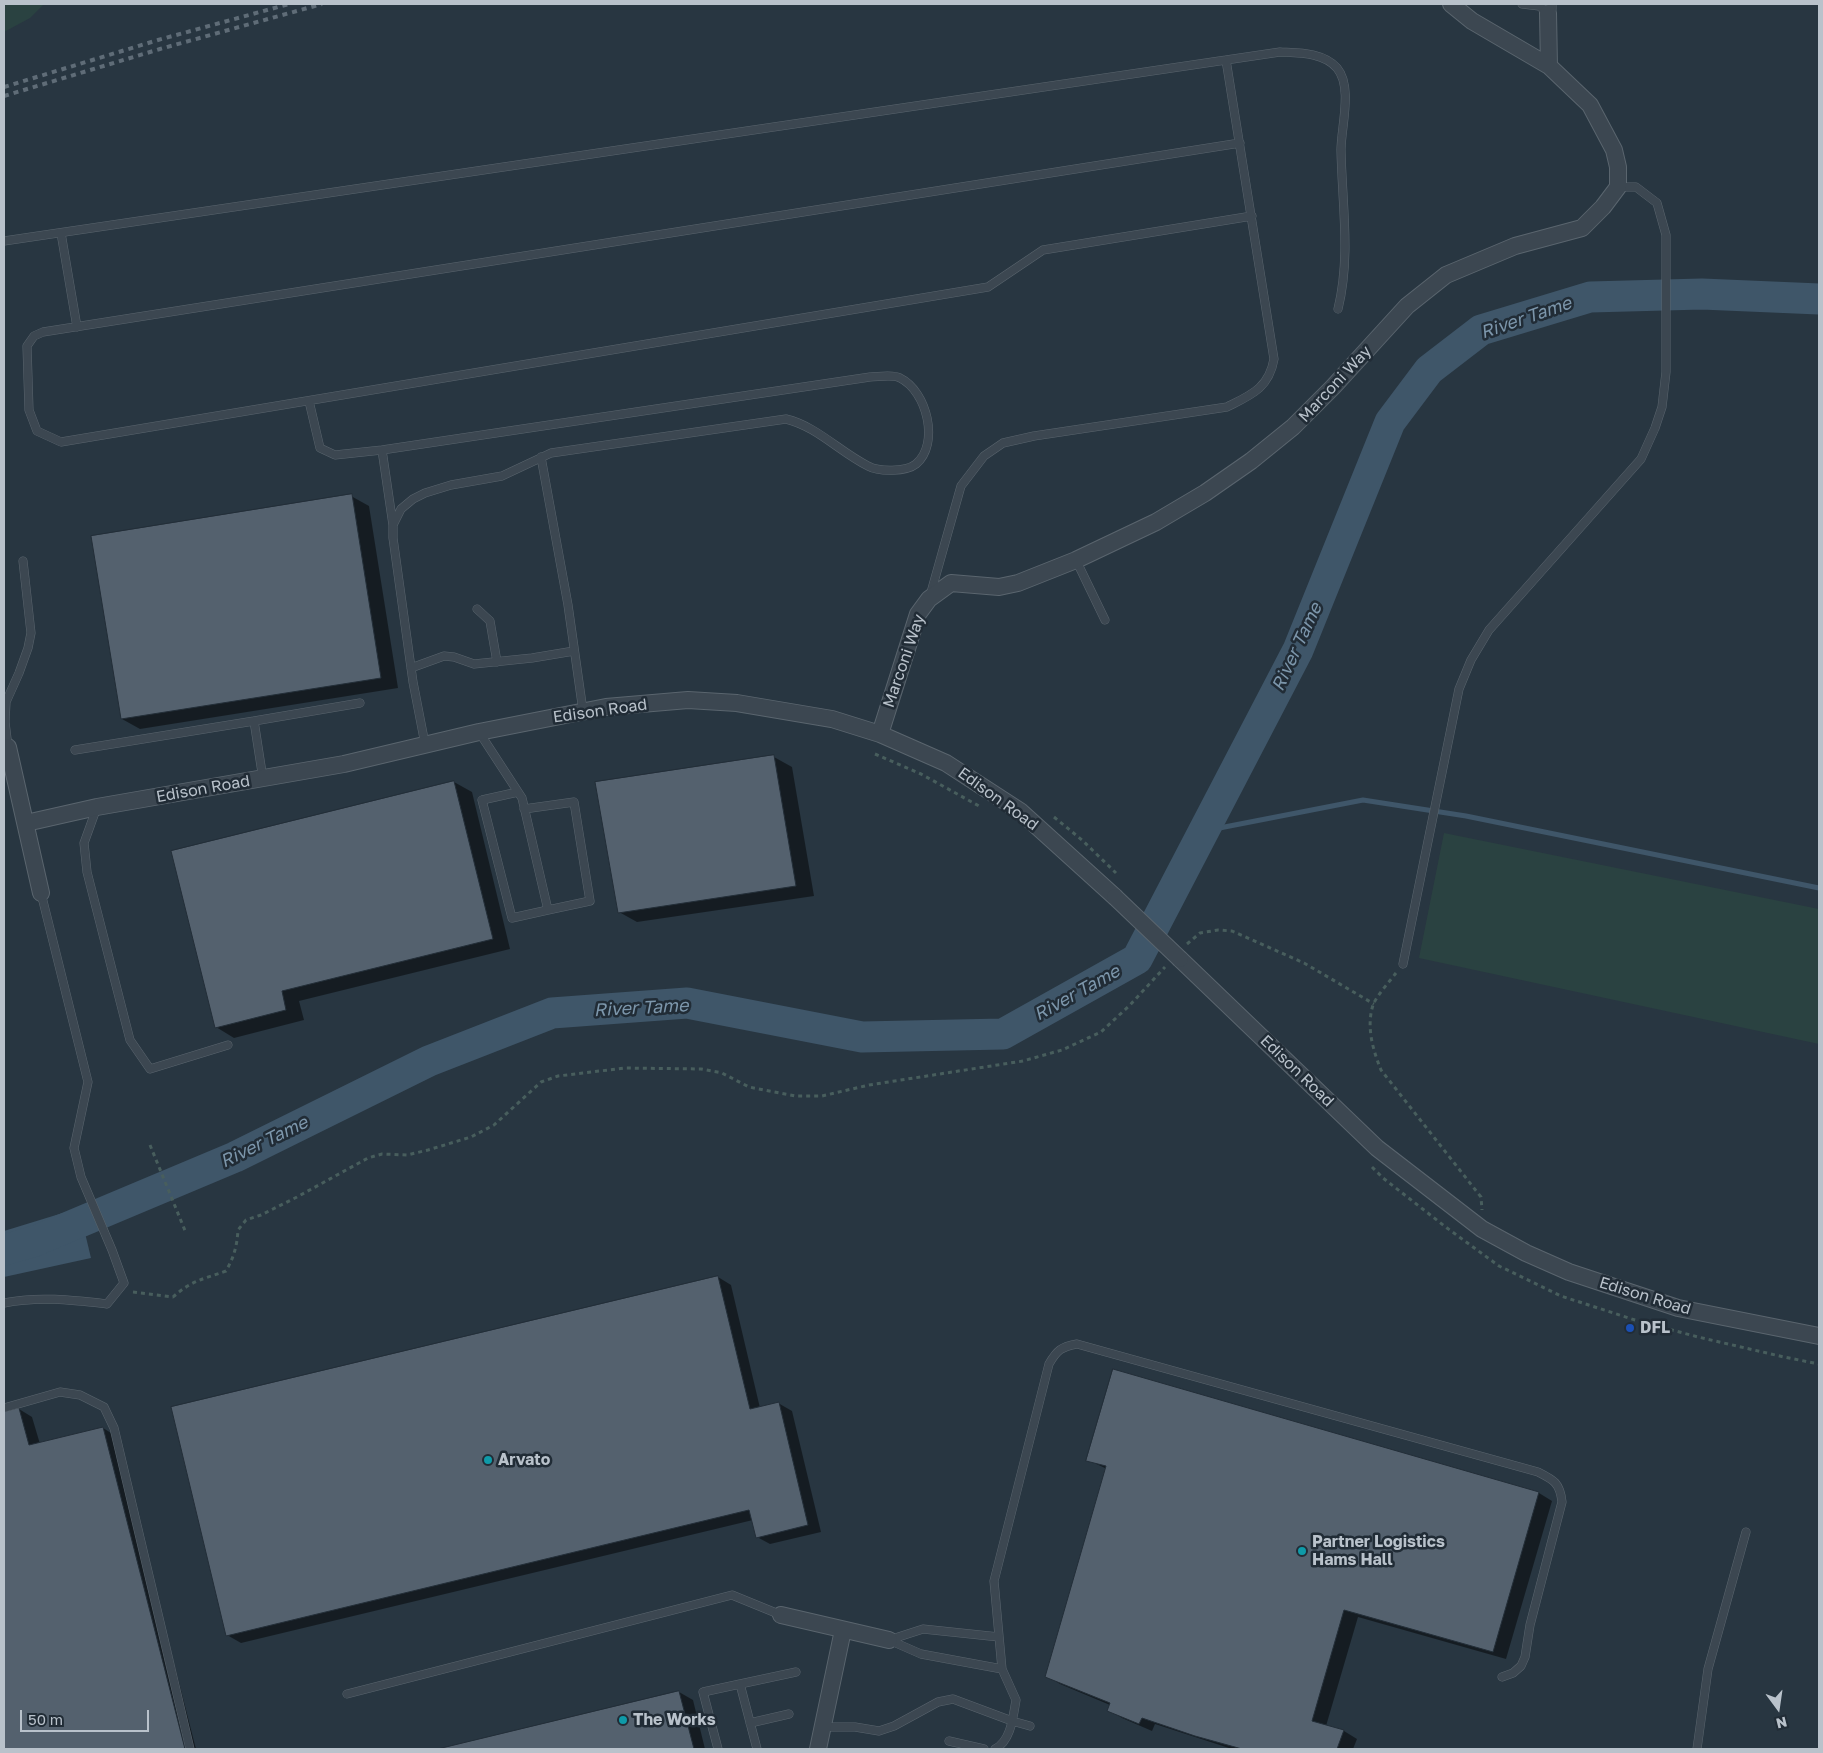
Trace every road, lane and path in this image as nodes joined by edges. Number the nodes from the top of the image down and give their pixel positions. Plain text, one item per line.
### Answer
1 (1451, 4) edge
2 (1522, 4) edge
3 (1550, 9) edge
4 (1226, 60) junction
5 (1549, 66) junction
6 (1240, 143) junction
7 (1618, 187) junction
8 (1252, 216) junction
9 (61, 233) junction
10 (4, 241) edge
11 (1338, 309) dead end
12 (77, 327) junction
13 (309, 401) junction
14 (382, 450) junction
15 (541, 457) junction
16 (393, 525) junction
17 (1076, 560) junction
18 (22, 561) dead end
19 (929, 599) junction
20 (477, 609) dead end
21 (1105, 620) dead end
22 (574, 651) junction
23 (497, 662) junction
24 (411, 668) junction
25 (360, 703) dead end
26 (583, 711) junction
27 (254, 721) junction
28 (479, 732) junction
29 (880, 734) junction
30 (425, 744) junction
31 (8, 747) joint
32 (75, 750) dead end
33 (875, 754) dead end
34 (263, 779) junction
35 (518, 792) junction
36 (97, 807) junction
37 (524, 809) junction
38 (985, 810) dead end
39 (26, 823) junction
40 (41, 893) joint
41 (548, 910) junction
42 (1179, 956) junction
43 (1403, 964) joint
44 (1374, 1004) junction
45 (228, 1045) dead end
46 (150, 1145) dead end
47 (1482, 1215) dead end
48 (186, 1233) dead end
49 (118, 1290) junction
50 (4, 1303) edge
51 (1819, 1336) edge
52 (4, 1408) edge
53 (1746, 1532) dead end
54 (781, 1615) joint
55 (843, 1630) junction
56 (998, 1637) junction
57 (889, 1640) junction
58 (1002, 1669) junction
59 (796, 1672) dead end
60 (1502, 1677) dead end
61 (740, 1684) junction
62 (347, 1694) dead end
63 (789, 1714) dead end
64 (1012, 1722) junction
65 (750, 1723) junction
66 (1030, 1726) dead end
67 (823, 1727) junction
68 (949, 1741) dead end
69 (190, 1749) edge
70 (718, 1749) edge
71 (756, 1749) edge
72 (818, 1749) edge
73 (984, 1749) edge
74 (995, 1749) edge
75 (1697, 1749) edge

1 - 5 street
2 - 3 lane
3 - 5 street
4 - 6 lane
4 - 9 lane
4 - 11 lane
5 - 7 street
6 - 8 lane
6 - 12 lane
7 - 17 street, Marconi Way
7 - 43 lane
8 - 13 lane
8 - 19 lane
9 - 10 lane
9 - 12 lane
12 - 13 lane
13 - 14 lane
14 - 15 lane
14 - 16 lane
15 - 16 lane
15 - 22 lane
16 - 24 lane
17 - 19 street, Marconi Way
17 - 21 lane
18 - 31 lane
19 - 29 street, Marconi Way
20 - 23 lane
22 - 23 lane
22 - 26 lane
23 - 24 lane
24 - 30 lane
25 - 27 lane
26 - 28 street, Edison Road
26 - 29 street, Edison Road
27 - 32 lane
27 - 34 lane
28 - 30 street, Edison Road
28 - 35 lane
29 - 42 street, Edison Road, bridge
30 - 34 street, Edison Road
31 - 39 street
33 - 38 path
34 - 36 street, Edison Road
35 - 37 lane
35 - 41 lane
36 - 39 street, Edison Road
36 - 45 lane
37 - 41 lane
37 - 41 lane
39 - 40 street
40 - 49 lane
42 - 44 path
42 - 49 path
42 - 51 street, Edison Road
43 - 44 path
44 - 47 path
46 - 48 path
49 - 50 lane
52 - 69 lane
53 - 75 lane
54 - 55 street
54 - 62 lane
55 - 57 street
55 - 67 street
56 - 57 lane
56 - 58 lane
56 - 60 lane
57 - 58 lane
58 - 64 lane
59 - 61 lane
61 - 65 lane
61 - 70 lane
63 - 65 lane
64 - 66 lane
64 - 67 lane
64 - 74 lane
65 - 71 lane
67 - 72 street
68 - 73 lane

